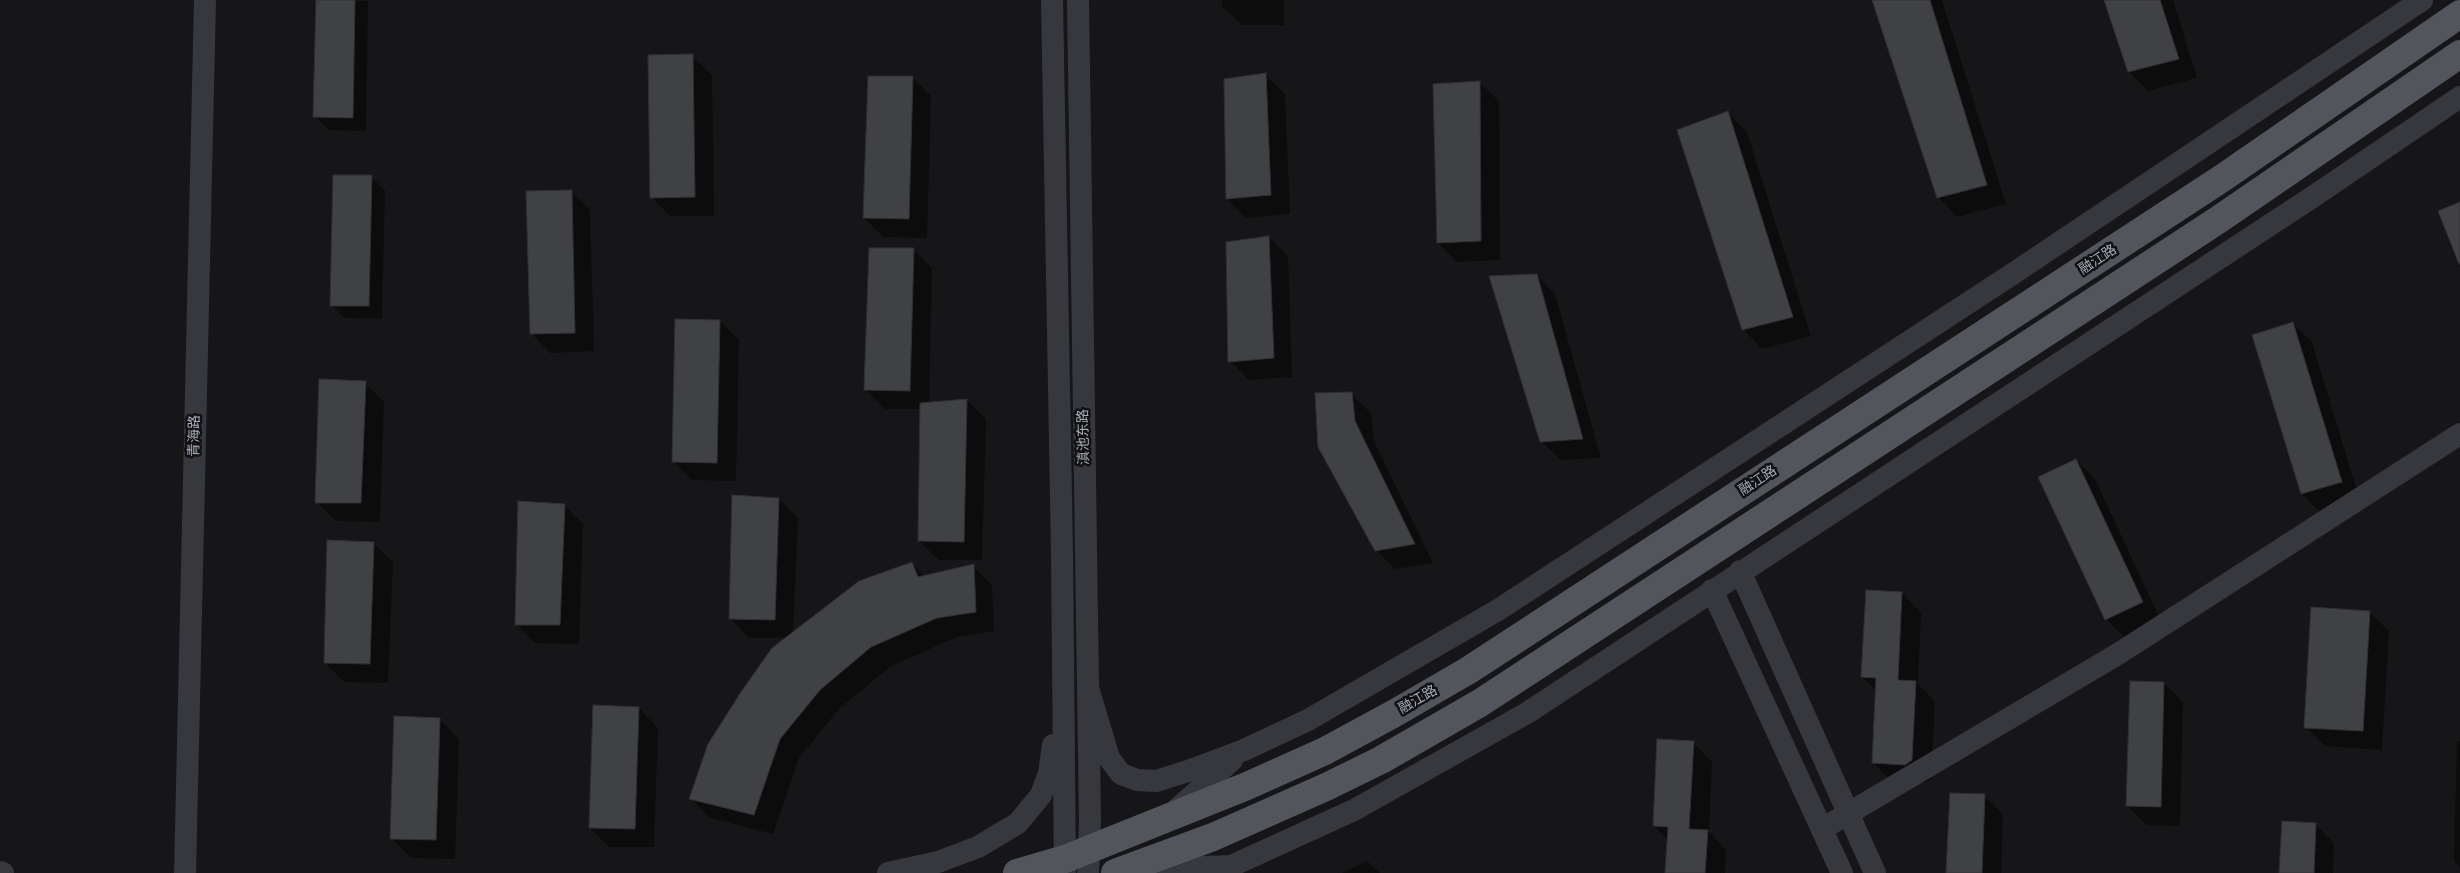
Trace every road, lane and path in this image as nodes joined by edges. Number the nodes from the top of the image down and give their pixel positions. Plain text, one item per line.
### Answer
1 (205, 0) edge
2 (1052, 0) edge
3 (1078, 0) edge
4 (2422, 0) edge
5 (2405, 8) edge
6 (2460, 14) edge
7 (2460, 54) edge
8 (2460, 96) edge
9 (2460, 118) edge
10 (2410, 130) junction
11 (2460, 434) edge
12 (1740, 572) junction
13 (1712, 590) junction
14 (1063, 672) junction
15 (1088, 688) junction
16 (1244, 750) junction
17 (1848, 814) junction
18 (1169, 816) junction
19 (1822, 829) junction
20 (1077, 864) edge
21 (1224, 869) edge
22 (1120, 871) edge
23 (185, 873) edge
24 (888, 873) edge
25 (1017, 873) edge
26 (1842, 873) edge
27 (1874, 873) edge

1 - 23 street, 青海路
2 - 14 street, 滇池东路
3 - 15 street, 滇池东路
4 - 5 street
5 - 16 street
6 - 18 main road, 融江路
7 - 22 main road
8 - 10 street
9 - 10 street
10 - 12 street
11 - 17 street
12 - 13 street
12 - 17 street
13 - 19 street
13 - 21 street
14 - 20 street, 滇池东路
14 - 24 street
15 - 16 street
15 - 20 street, 滇池东路
16 - 18 street
17 - 19 street
17 - 27 street
18 - 20 main road, 融江路
19 - 26 street
20 - 25 main road, 融江路
21 - 22 street

